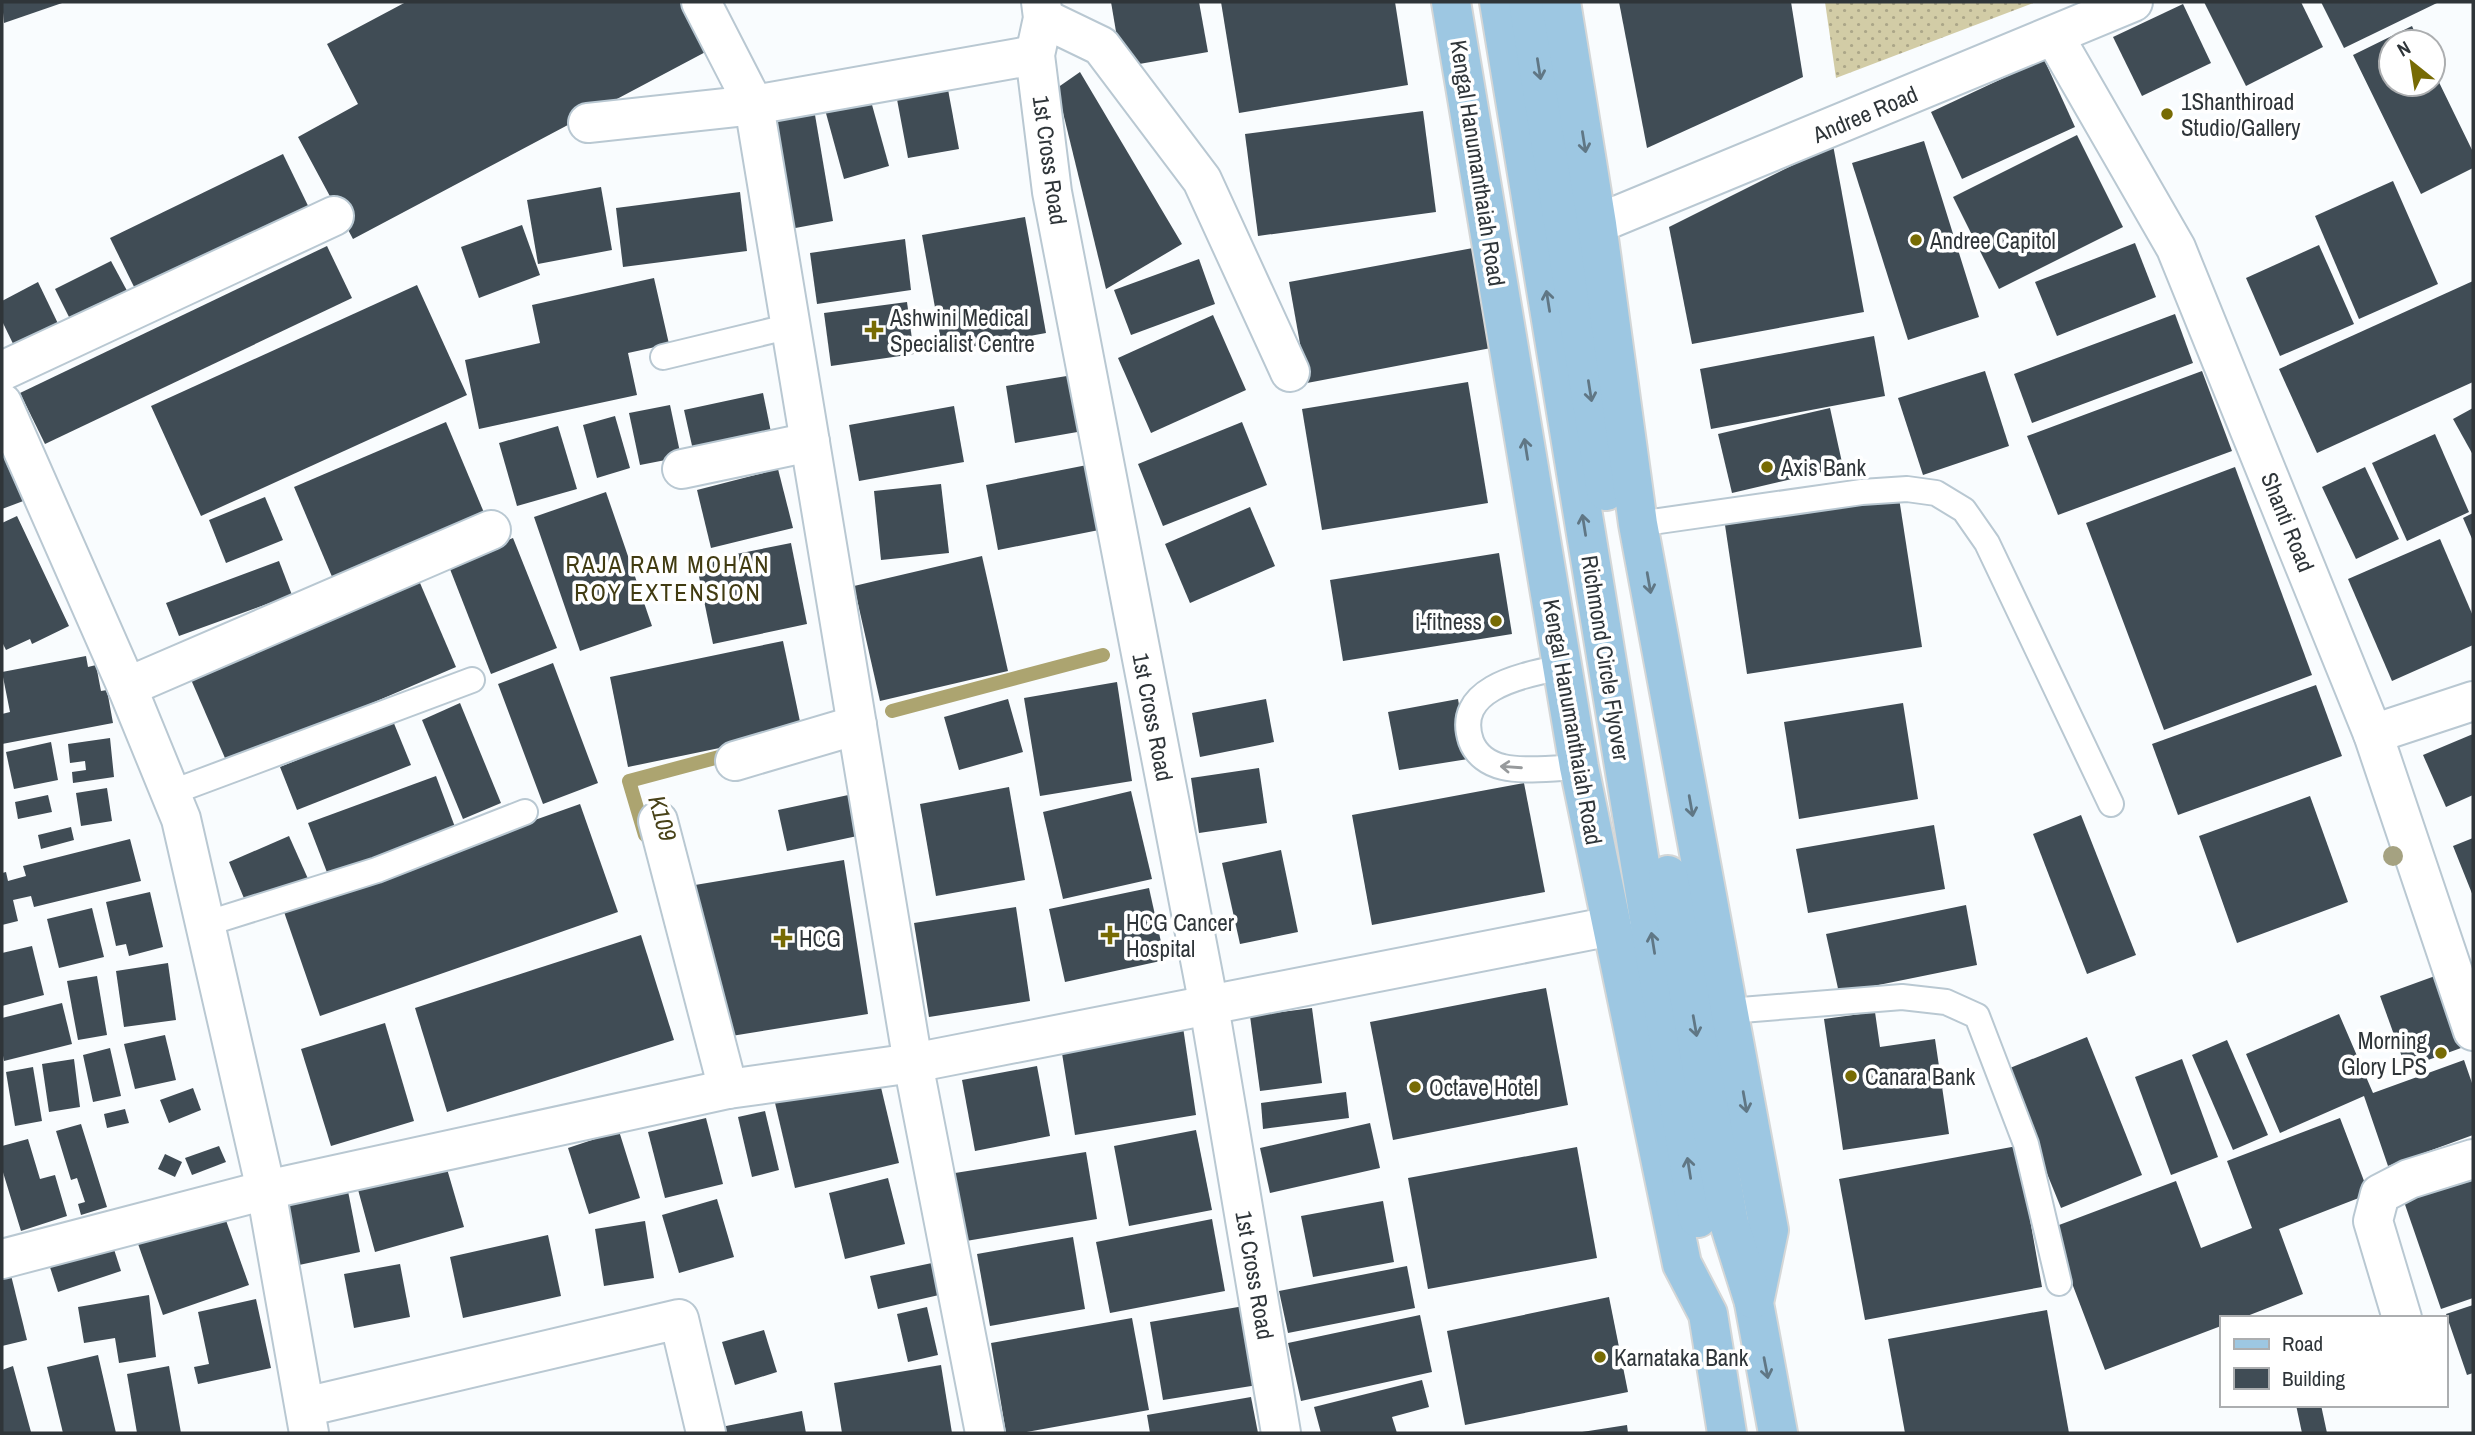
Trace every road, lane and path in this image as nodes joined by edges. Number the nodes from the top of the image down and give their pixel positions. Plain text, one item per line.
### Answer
1 (701, 2) edge
2 (1451, 2) edge
3 (1499, 2) edge
4 (1528, 2) edge
5 (1561, 2) edge
6 (2133, 2) edge
7 (1042, 10) edge
8 (2063, 21) edge
9 (1035, 55) junction
10 (754, 105) junction
11 (588, 123) dead end
12 (334, 216) dead end
13 (1597, 224) junction
14 (791, 327) junction
15 (663, 357) dead end
16 (2, 371) edge
17 (1290, 372) dead end
18 (2, 402) edge
19 (810, 442) junction
20 (682, 469) dead end
21 (1638, 524) junction
22 (491, 530) dead end
23 (1562, 667) junction
24 (472, 680) dead end
25 (127, 687) junction
26 (2473, 701) edge
27 (858, 725) junction
28 (2374, 734) junction
29 (735, 761) dead end
30 (1579, 767) junction
31 (170, 793) junction
32 (2111, 804) dead end
33 (525, 812) dead end
34 (658, 821) dead end
35 (205, 924) junction
36 (1612, 926) junction
37 (1209, 1006) junction
38 (1729, 1011) junction
39 (2473, 1031) edge
40 (914, 1063) junction
41 (728, 1089) junction
42 (2473, 1158) edge
43 (266, 1190) junction
44 (1715, 1229) junction
45 (2, 1259) edge
46 (2059, 1283) dead end
47 (1754, 1303) junction
48 (1708, 1314) junction
49 (2401, 1316) edge
50 (307, 1420) edge
51 (706, 1433) edge
52 (985, 1433) edge
53 (1282, 1433) edge
54 (1727, 1433) edge
55 (1778, 1433) edge

1 - 10 street
23 -> 2 main road, Kengal Hanumanthaiah Road
44 -> 3 main road, Richmond Circle Flyover
4 -> 44 main road, Richmond Circle Flyover
5 -> 13 main road
6 - 8 street, Andree Road
7 - 9 street, 1st Cross Road
7 - 17 street
8 - 13 street, Andree Road
8 - 28 street, Shanti Road
9 - 10 street
9 - 37 street, 1st Cross Road
10 - 11 street
10 - 14 street
12 - 16 street
13 - 21 main road
14 - 15 lane
14 - 19 street
18 - 25 street
19 - 20 street
19 - 27 street
21 - 32 lane
21 -> 38 main road
22 - 25 street
23 - 30 main road, Kengal Hanumanthaiah Road
30 -> 23 lane
24 - 31 lane
25 - 31 street
26 - 28 street
27 - 29 street
27 - 40 street
28 - 39 street, Shanti Road
30 - 36 main road, Kengal Hanumanthaiah Road
31 - 35 street
33 - 35 lane
34 - 41 street
35 - 43 street
36 - 37 street
36 - 48 main road, Kengal Hanumanthaiah Road
37 - 40 street
37 - 53 street, 1st Cross Road
38 - 46 lane
38 -> 47 main road
40 - 41 street
40 - 52 street
41 - 43 street
42 - 49 street
43 - 45 street
43 - 50 street
44 - 47 main road, Richmond Circle Flyover
44 - 48 main road, Richmond Circle Flyover
47 -> 55 main road
48 - 54 main road, Kengal Hanumanthaiah Road
50 - 51 street

